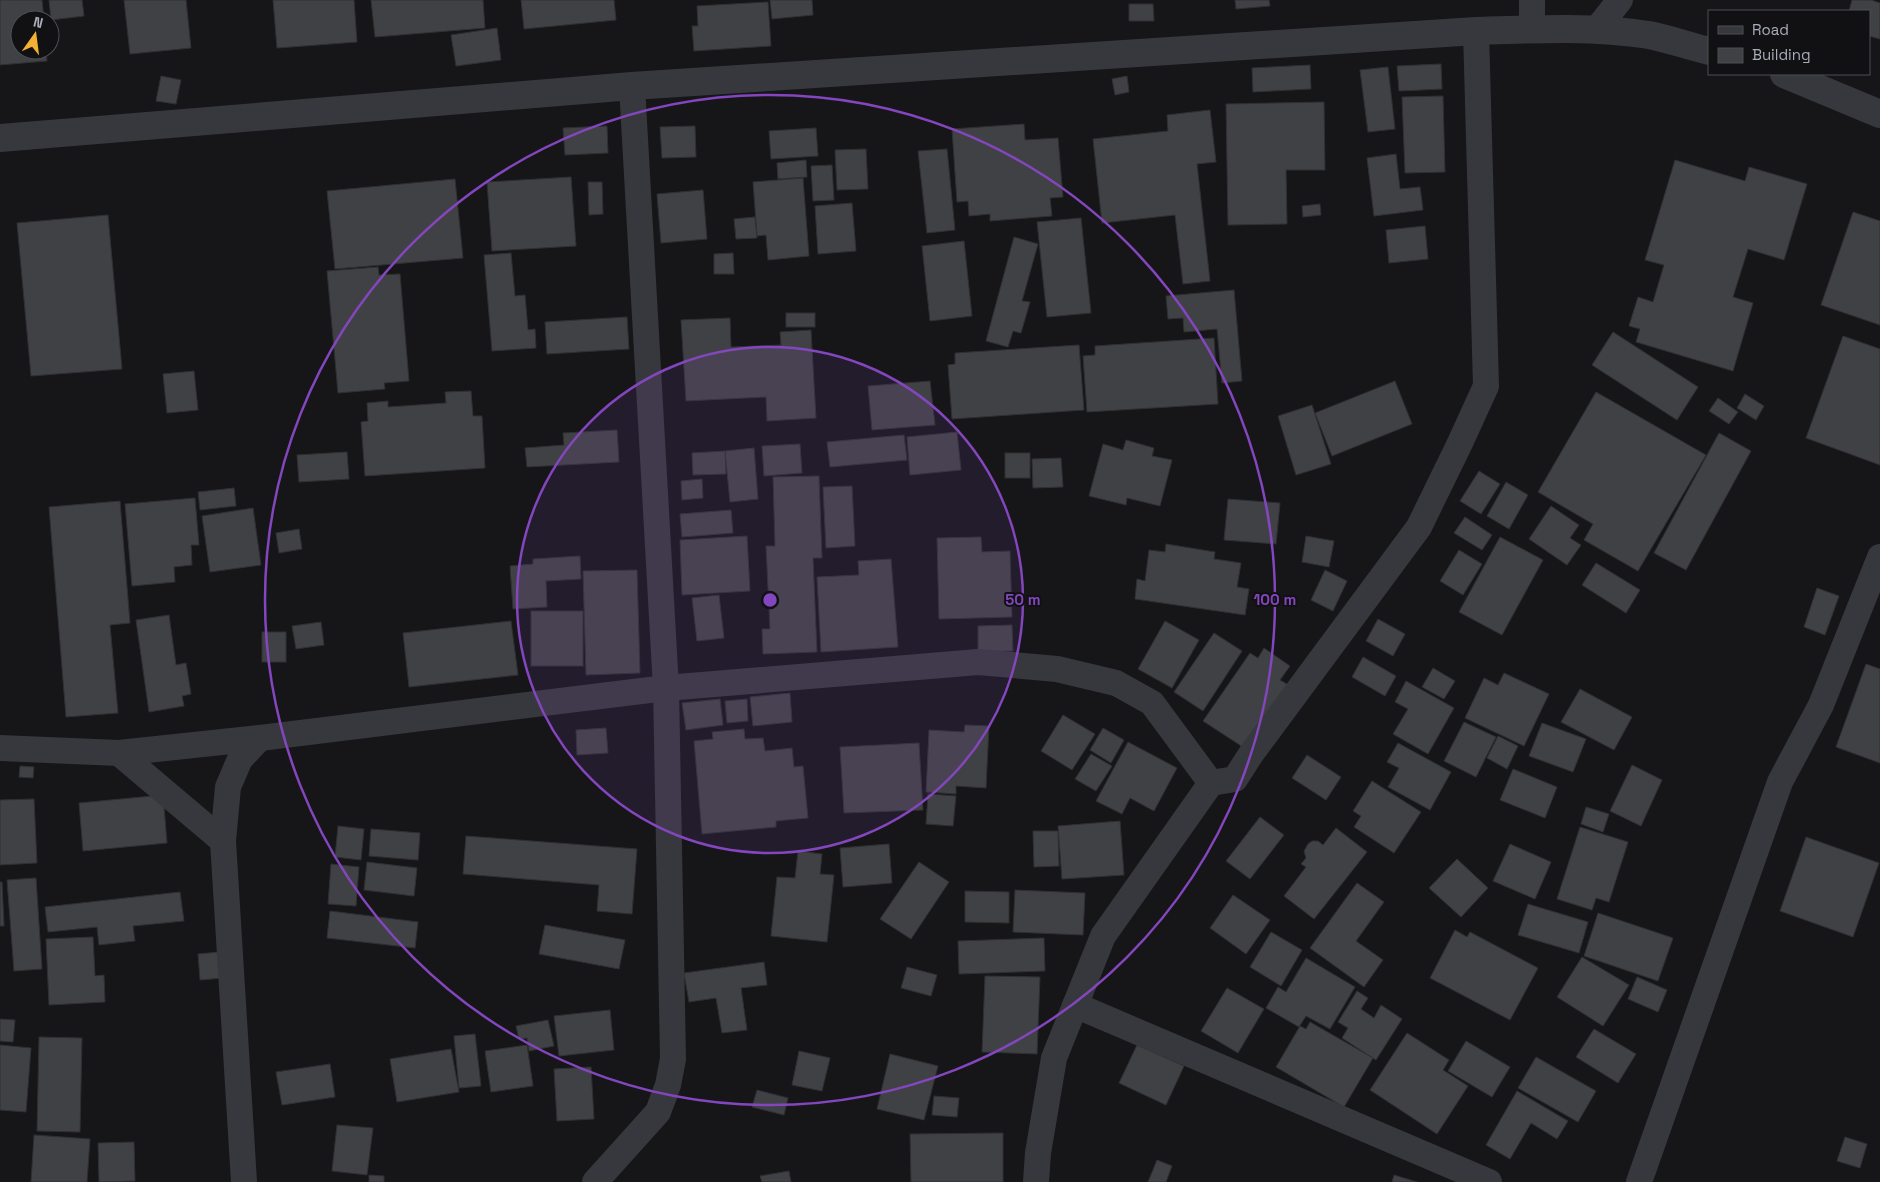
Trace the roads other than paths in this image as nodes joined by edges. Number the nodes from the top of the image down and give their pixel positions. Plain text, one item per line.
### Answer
1 (1532, 0) edge
2 (1598, 0) edge
3 (1620, 0) edge
4 (1532, 29) junction
5 (1596, 30) junction
6 (1476, 31) junction
7 (1708, 51) edge
8 (1786, 75) edge
9 (632, 86) junction
10 (1880, 114) edge
11 (0, 138) edge
12 (1880, 557) edge
13 (666, 688) junction
14 (260, 738) junction
15 (0, 748) edge
16 (119, 752) junction
17 (1211, 783) junction
18 (223, 841) junction
19 (1075, 1005) junction
20 (244, 1182) edge
21 (595, 1182) edge
22 (1036, 1182) edge
23 (1489, 1182) edge
24 (1639, 1182) edge

1 - 4 street
2 - 5 street
3 - 5 street
4 - 5 street
4 - 6 street
5 - 7 street
6 - 9 street
6 - 17 street
8 - 10 street
9 - 11 street
9 - 13 street
12 - 24 street
13 - 14 street
13 - 17 street
13 - 21 street
14 - 16 street
14 - 18 street
15 - 16 street
16 - 18 street
17 - 19 street
18 - 20 street
19 - 22 street
19 - 23 street

